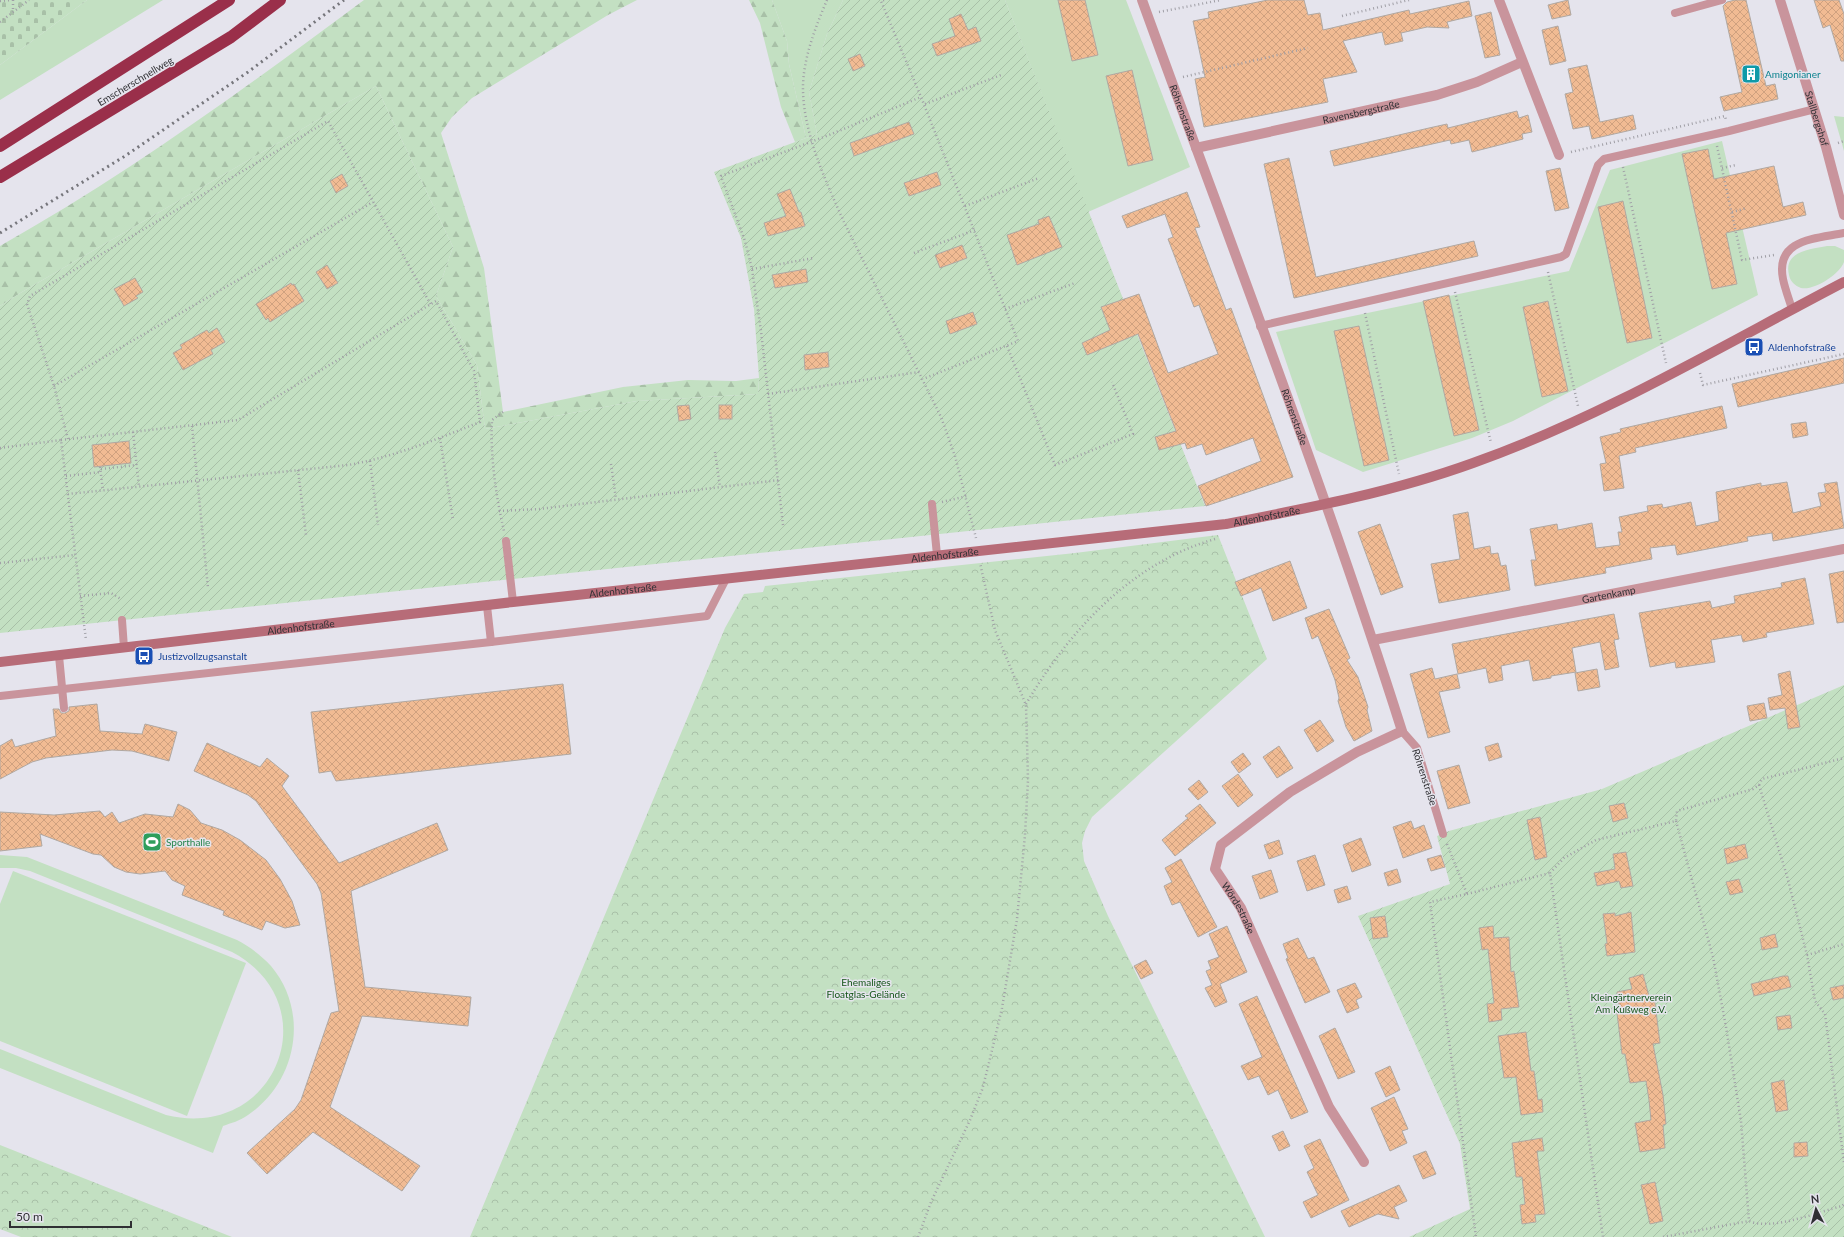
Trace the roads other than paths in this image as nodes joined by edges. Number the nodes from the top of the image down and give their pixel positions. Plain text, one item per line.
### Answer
1 (229, 0) edge
2 (280, 0) edge
3 (1142, 0) edge
4 (1499, 0) edge
5 (1722, 0) edge
6 (1780, 0) edge
7 (1675, 13) dead end
8 (1522, 62) junction
9 (1814, 109) junction
10 (0, 146) edge
11 (1196, 148) junction
12 (1559, 155) road end
13 (0, 177) edge
14 (1844, 215) edge
15 (1844, 233) edge
16 (1844, 282) edge
17 (1792, 309) junction
18 (1260, 326) junction
19 (932, 504) road end
20 (1325, 504) junction
21 (506, 541) road end
22 (1844, 549) edge
23 (937, 556) junction
24 (726, 579) junction
25 (513, 602) junction
26 (486, 606) junction
27 (122, 620) dead end
28 (1373, 640) junction
29 (491, 642) junction
30 (124, 648) junction
31 (59, 656) junction
32 (0, 662) edge
33 (62, 689) junction
34 (0, 696) edge
35 (64, 708) dead end
36 (1402, 731) junction
37 (1443, 834) road end
38 (1364, 1162) dead end

1 - 10 highway, Emscherschnellweg
2 - 13 highway, Emscherschnellweg
3 - 11 street, Röhrenstraße
4 - 8 street
5 - 7 lane
6 - 9 street, Stallbergshof
8 - 11 street, Ravensbergstraße
8 - 12 street
9 - 14 street, Stallbergshof
9 - 18 lane
11 - 18 street, Röhrenstraße
15 - 17 lane
16 - 17 street, Aldenhofstraße
17 - 20 street, Aldenhofstraße
18 - 20 street, Röhrenstraße
19 - 23 lane
20 - 23 street, Aldenhofstraße
20 - 28 street, Röhrenstraße
21 - 25 lane
22 - 28 street, Gartenkamp
23 - 24 street, Aldenhofstraße
24 - 25 street, Aldenhofstraße
24 - 29 lane
25 - 26 street, Aldenhofstraße
26 - 29 lane
26 - 30 street, Aldenhofstraße
27 - 30 lane
28 - 36 street, Röhrenstraße
29 - 33 lane
30 - 31 street, Aldenhofstraße
31 - 32 street, Aldenhofstraße
31 - 33 lane
33 - 34 lane
33 - 35 lane
36 - 37 lane, Röhrenstraße
36 - 38 street, Wördestraße

